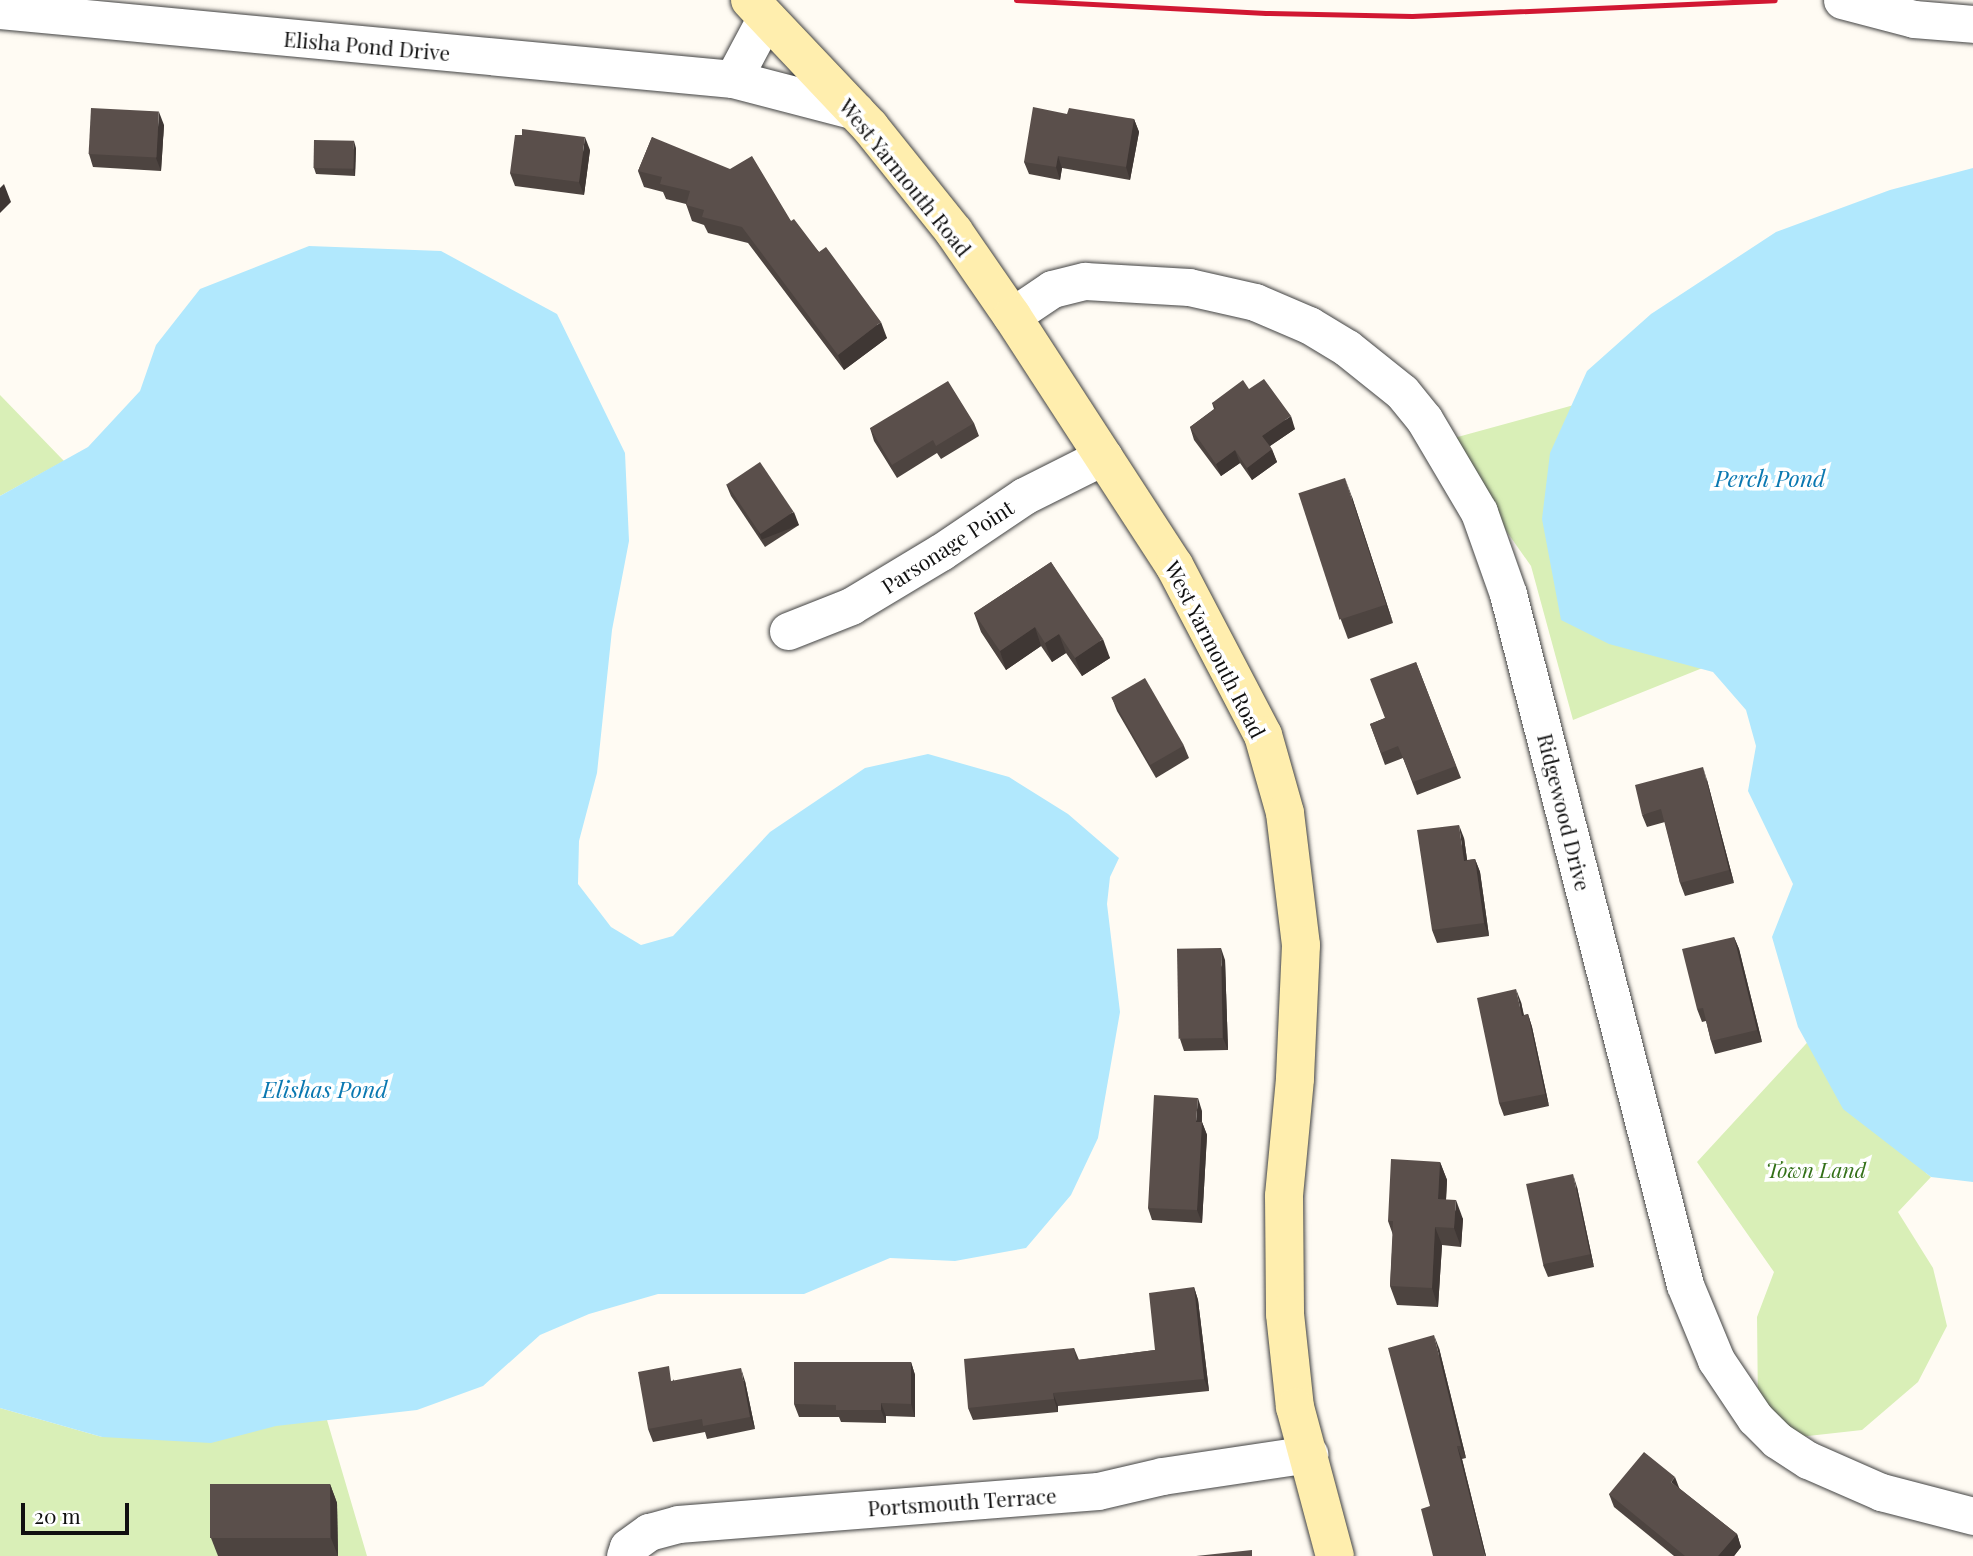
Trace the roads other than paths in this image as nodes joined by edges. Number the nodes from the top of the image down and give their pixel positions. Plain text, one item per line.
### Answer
1 (1842, 0) edge
2 (758, 8) edge
3 (0, 10) edge
4 (1973, 24) edge
5 (733, 79) junction
6 (856, 111) junction
7 (1012, 316) junction
8 (1104, 456) junction
9 (788, 631) dead end
10 (1308, 1454) junction
11 (1973, 1516) edge
12 (625, 1556) edge
13 (1335, 1556) edge

1 - 4 street
2 - 5 street
2 - 6 main road, West Yarmouth Road
3 - 5 street, Elisha Pond Drive
5 - 6 street, Elisha Pond Drive
6 - 7 main road, West Yarmouth Road
7 - 8 main road, West Yarmouth Road
7 - 11 street, Ridgewood Drive
8 - 9 street, Parsonage Point
8 - 10 main road, West Yarmouth Road
10 - 12 street, Portsmouth Terrace
10 - 13 main road, West Yarmouth Road

